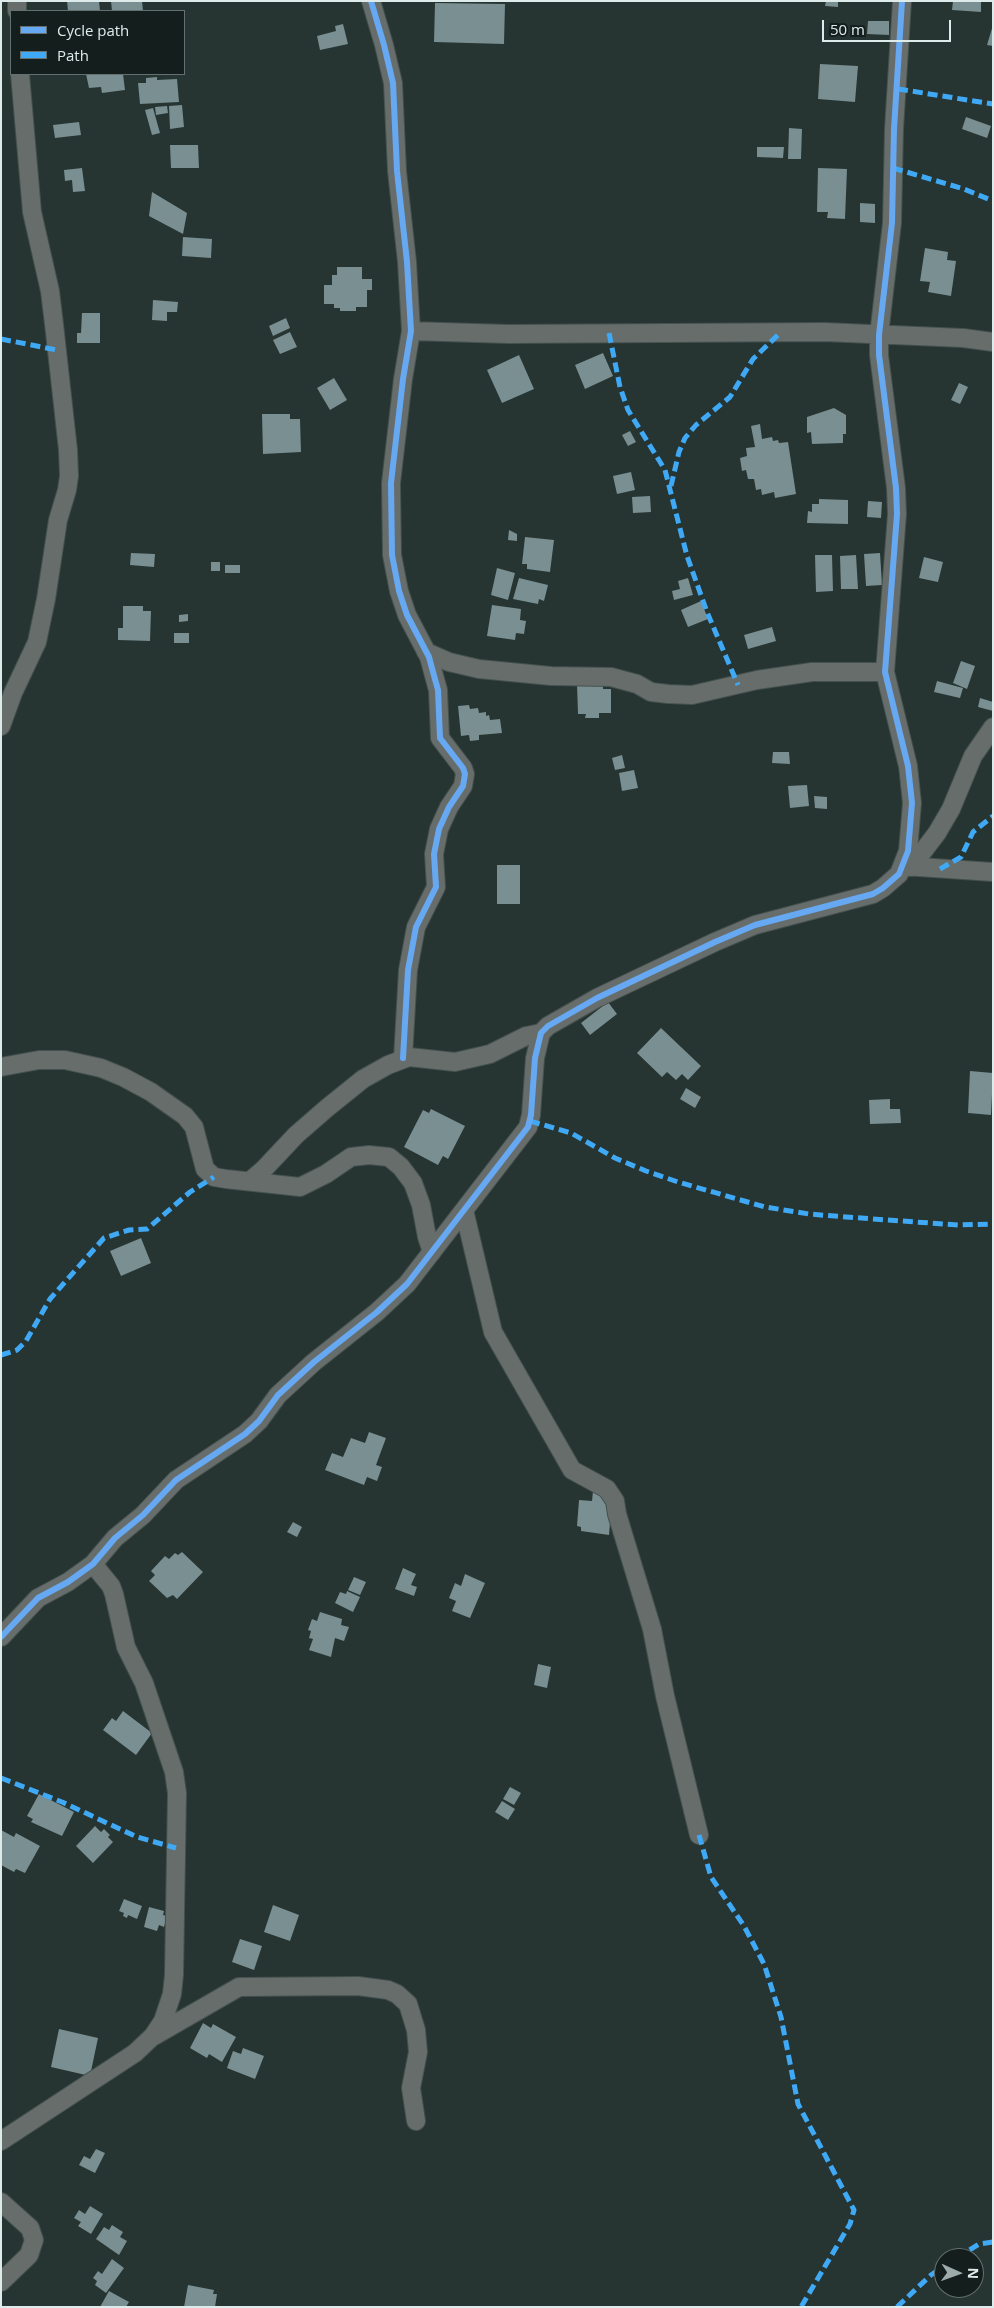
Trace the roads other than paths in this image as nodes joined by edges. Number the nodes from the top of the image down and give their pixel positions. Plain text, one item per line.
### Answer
1 (371, 1) edge
2 (902, 1) edge
3 (20, 75) edge
4 (411, 331) junction
5 (879, 335) junction
6 (993, 342) edge
7 (426, 652) junction
8 (886, 672) junction
9 (1, 726) edge
10 (993, 728) edge
11 (907, 867) junction
12 (993, 872) edge
13 (541, 1032) junction
14 (403, 1058) junction
15 (1, 1067) edge
16 (250, 1181) junction
17 (464, 1210) junction
18 (432, 1252) junction
19 (93, 1564) junction
20 (1, 1636) edge
21 (699, 1835) dead end
22 (153, 2036) junction
23 (416, 2121) dead end
24 (1, 2141) edge
25 (1, 2202) edge
26 (1, 2282) edge

1 - 4 street
2 - 5 street
3 - 9 street
4 - 5 street
4 - 7 street
5 - 6 street
5 - 8 street
7 - 8 street
7 - 14 street
8 - 11 street
10 - 11 street
11 - 12 street
11 - 13 street
13 - 14 street
13 - 17 street
14 - 16 street
15 - 16 street
16 - 18 street
17 - 18 street
17 - 21 street
18 - 19 street
19 - 20 street
19 - 22 street
22 - 23 street
22 - 24 street
25 - 26 street

